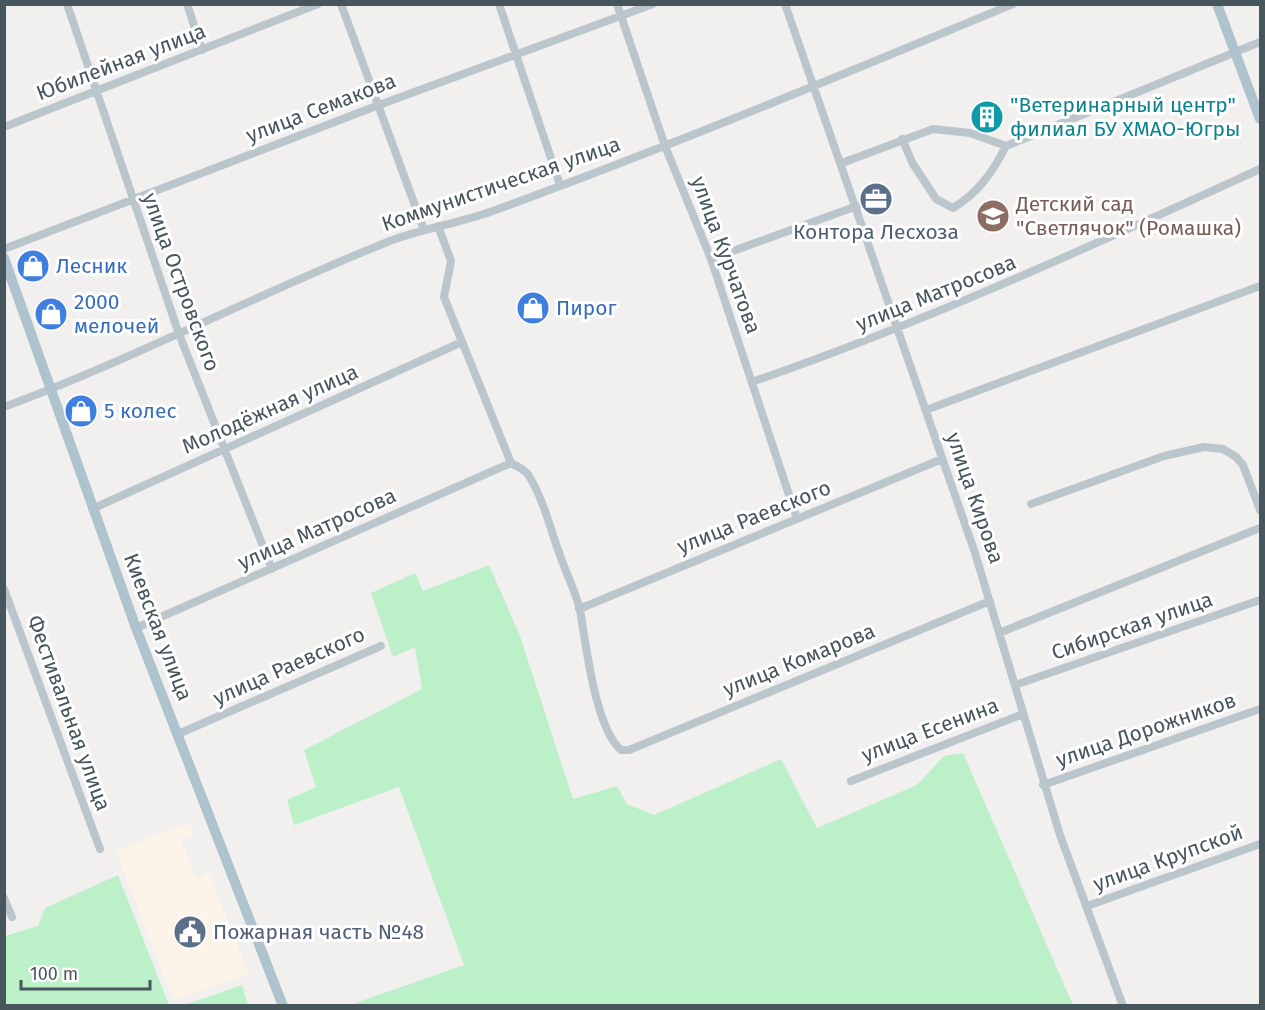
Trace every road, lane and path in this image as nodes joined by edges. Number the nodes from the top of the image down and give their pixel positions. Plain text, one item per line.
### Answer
1 (67, 4) edge
2 (187, 4) edge
3 (318, 4) edge
4 (341, 4) edge
5 (499, 4) edge
6 (617, 4) edge
7 (653, 4) edge
8 (785, 4) edge
9 (1013, 4) edge
10 (1217, 4) edge
11 (621, 17) junction
12 (1260, 42) edge
13 (202, 50) junction
14 (1235, 51) junction
15 (516, 56) junction
16 (815, 87) junction
17 (96, 91) junction
18 (379, 105) junction
19 (1260, 119) edge
20 (4, 127) edge
21 (902, 139) junction
22 (665, 146) junction
23 (1006, 146) junction
24 (842, 163) junction
25 (1260, 169) edge
26 (561, 185) junction
27 (133, 200) junction
28 (856, 206) junction
29 (438, 226) junction
30 (424, 230) junction
31 (4, 249) edge
32 (4, 258) edge
33 (711, 259) junction
34 (1260, 285) edge
35 (899, 329) junction
36 (179, 334) junction
37 (462, 342) junction
38 (752, 382) junction
39 (50, 389) junction
40 (4, 407) edge
41 (926, 410) junction
42 (224, 450) junction
43 (942, 459) junction
44 (511, 463) junction
45 (1031, 504) dead end
46 (92, 509) junction
47 (1260, 510) edge
48 (797, 519) junction
49 (1260, 528) edge
50 (272, 569) junction
51 (4, 589) edge
52 (1260, 600) edge
53 (990, 601) junction
54 (579, 609) junction
55 (136, 628) junction
56 (999, 633) junction
57 (381, 646) dead end
58 (1014, 685) junction
59 (1260, 709) edge
60 (1023, 714) junction
61 (178, 734) junction
62 (851, 781) dead end
63 (1043, 785) junction
64 (1260, 844) edge
65 (100, 849) dead end
66 (4, 898) edge
67 (1087, 906) junction
68 (12, 917) dead end
69 (284, 1005) edge
70 (1123, 1005) edge

1 - 17 street, улица Островского
2 - 13 street
3 - 13 street, Юбилейная улица
4 - 18 street
5 - 15 street
6 - 11 street, улица Курчатова
7 - 11 street, улица Семакова
8 - 16 street, улица Кирова
9 - 16 street, Коммунистическая улица
10 - 14 main road
11 - 15 street, улица Семакова
11 - 22 street, улица Курчатова
12 - 14 street
13 - 17 street, Юбилейная улица
14 - 19 main road
14 - 23 street
15 - 18 street, улица Семакова
15 - 26 street
16 - 22 street, Коммунистическая улица
16 - 24 street, улица Кирова
17 - 20 street, Юбилейная улица
17 - 27 street, улица Островского
18 - 27 street, улица Семакова
18 - 30 street
21 - 23 street
21 - 23 street
21 - 24 street
22 - 26 street, Коммунистическая улица
22 - 33 street, улица Курчатова
24 - 28 street, улица Кирова
25 - 35 street, улица Матросова
26 - 29 street, Коммунистическая улица
27 - 31 street, улица Семакова
27 - 36 street, улица Островского
28 - 33 street
28 - 35 street, улица Кирова
29 - 30 street, Коммунистическая улица
29 - 37 street
30 - 36 street, Коммунистическая улица
32 - 39 main road, Киевская улица
33 - 38 street, улица Курчатова
34 - 41 street
35 - 38 street, улица Матросова
35 - 41 street, улица Кирова
36 - 39 street, Коммунистическая улица
36 - 42 street, улица Островского
37 - 42 street, Молодёжная улица
37 - 44 street
38 - 48 street, улица Курчатова
39 - 40 street, Коммунистическая улица
39 - 46 main road, Киевская улица
41 - 43 street, улица Кирова
42 - 46 street, Молодёжная улица
42 - 50 street, улица Островского
43 - 48 street, улица Раевского
43 - 53 street, улица Кирова
44 - 50 street, улица Матросова
44 - 54 street
45 - 47 street
46 - 55 main road, Киевская улица
48 - 54 street, улица Раевского
49 - 56 street
50 - 55 street, улица Матросова
51 - 65 street, Фестивальная улица
52 - 58 street, Сибирская улица
53 - 54 street, улица Комарова
53 - 56 street, улица Кирова
55 - 61 main road, Киевская улица
56 - 58 street, улица Кирова
57 - 61 street, улица Раевского
58 - 60 street, улица Кирова
59 - 63 street, улица Дорожников
60 - 62 street, улица Есенина
60 - 63 street, улица Кирова
61 - 69 main road, Киевская улица
63 - 67 street, улица Кирова
64 - 67 street, улица Крупской
66 - 68 street
67 - 70 street, улица Кирова

